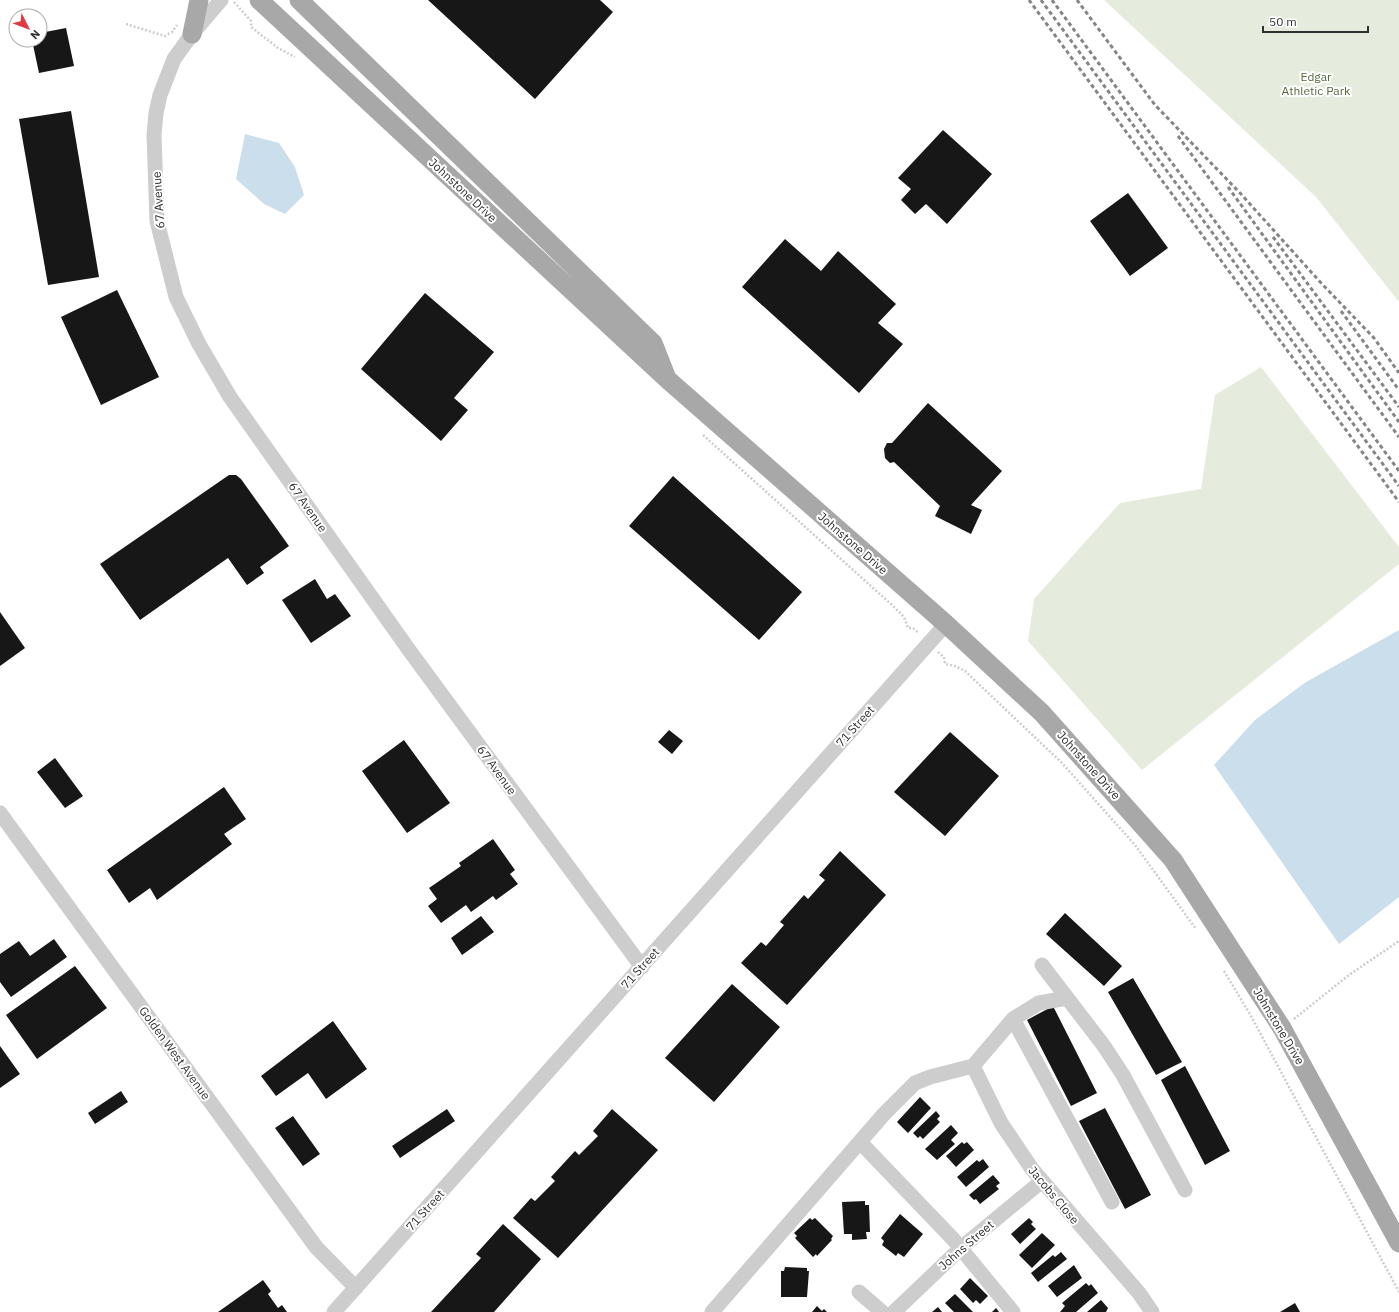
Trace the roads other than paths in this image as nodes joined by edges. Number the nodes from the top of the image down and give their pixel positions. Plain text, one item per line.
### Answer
1 (199, 0) edge
2 (222, 0) edge
3 (260, 0) edge
4 (299, 0) edge
5 (185, 28) junction
6 (667, 379) junction
7 (946, 624) junction
8 (0, 812) edge
9 (1042, 965) dead end
10 (642, 967) junction
11 (1067, 998) junction
12 (1013, 1018) junction
13 (973, 1066) junction
14 (860, 1142) junction
15 (1042, 1181) junction
16 (1185, 1190) dead end
17 (1112, 1202) dead end
18 (1399, 1243) edge
19 (961, 1248) junction
20 (356, 1288) junction
21 (859, 1292) dead end
22 (720, 1309) edge
23 (334, 1312) edge
24 (882, 1312) edge
25 (894, 1312) edge
26 (1013, 1312) edge
27 (1152, 1312) edge

1 - 5 main road
2 - 5 street, 67 Avenue
3 - 6 main road, Johnstone Drive
4 - 6 main road, Johnstone Drive
5 - 10 street, 67 Avenue
6 - 7 main road, Johnstone Drive
7 - 10 street, 71 Street
7 - 18 main road, Johnstone Drive
8 - 20 street, Golden West Avenue
9 - 11 street
10 - 20 street, 71 Street
11 - 12 street
11 - 16 street
12 - 13 street
12 - 17 street
13 - 14 street
13 - 15 street, Jacobs Close
14 - 19 street
14 - 22 street
15 - 19 street, Johns Street
15 - 27 street, Jacobs Close
19 - 25 street, Johns Street
19 - 26 street
20 - 23 street, 71 Street
21 - 24 street

